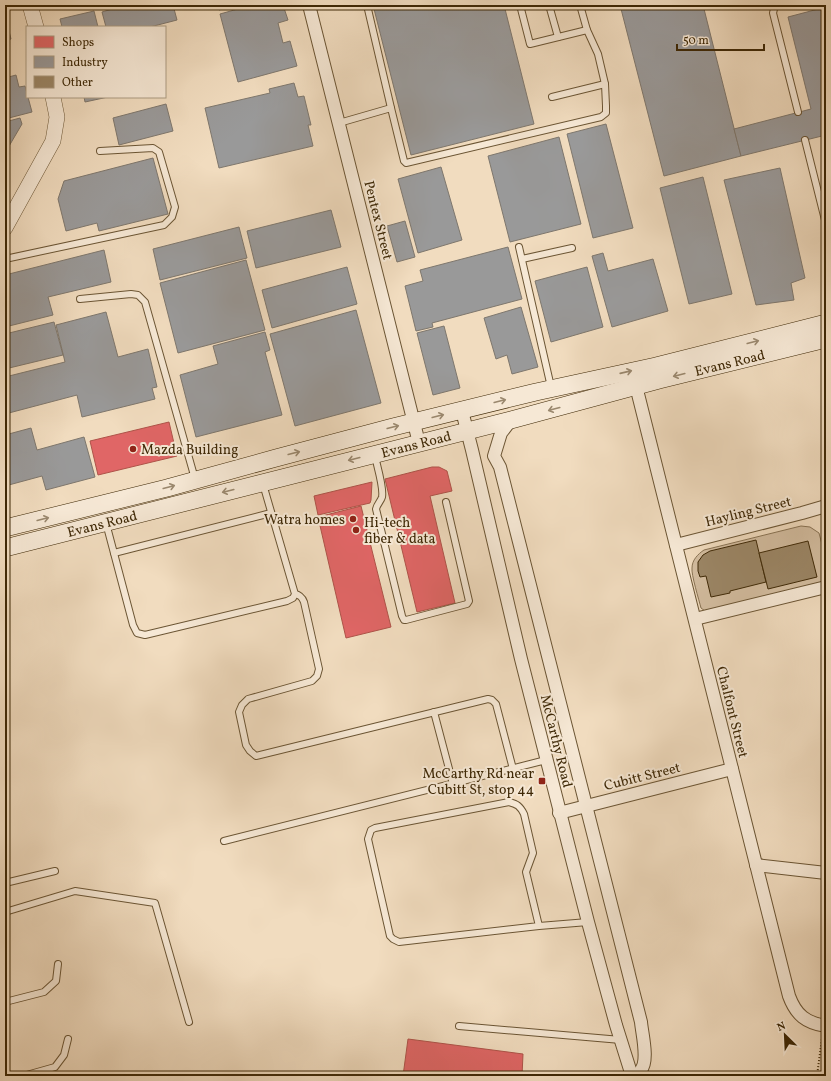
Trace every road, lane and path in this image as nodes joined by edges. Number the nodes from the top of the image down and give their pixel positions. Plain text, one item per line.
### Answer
1 (30, 5) edge
2 (310, 5) edge
3 (367, 5) edge
4 (520, 5) edge
5 (549, 5) edge
6 (580, 5) edge
7 (775, 5) edge
8 (36, 26) edge
9 (587, 30) junction
10 (558, 37) junction
11 (605, 84) junction
12 (552, 97) dead end
13 (53, 98) edge
14 (391, 108) junction
15 (798, 112) dead end
16 (339, 123) junction
17 (805, 140) dead end
18 (100, 151) dead end
19 (826, 224) edge
20 (5, 228) edge
21 (519, 247) dead end
22 (572, 248) dead end
23 (522, 259) junction
24 (5, 260) edge
25 (80, 298) dead end
26 (826, 323) edge
27 (826, 339) edge
28 (636, 386) junction
29 (552, 389) junction
30 (462, 410) junction
31 (510, 420) junction
32 (414, 422) junction
33 (467, 431) junction
34 (419, 443) junction
35 (375, 454) junction
36 (196, 480) junction
37 (263, 482) junction
38 (446, 502) dead end
39 (826, 507) edge
40 (272, 513) junction
41 (106, 522) junction
42 (5, 528) edge
43 (676, 545) junction
44 (5, 548) edge
45 (114, 553) junction
46 (826, 587) edge
47 (295, 594) junction
48 (695, 619) junction
49 (434, 712) junction
50 (546, 760) junction
51 (513, 769) junction
52 (732, 769) junction
53 (453, 784) junction
54 (586, 806) junction
55 (560, 813) junction
56 (224, 842) dead end
57 (756, 865) junction
58 (55, 871) dead end
59 (826, 873) edge
60 (5, 882) edge
61 (5, 912) edge
62 (588, 922) junction
63 (539, 926) junction
64 (58, 964) dead end
65 (5, 1002) edge
66 (189, 1022) dead end
67 (459, 1026) dead end
68 (825, 1026) edge
69 (68, 1039) dead end
70 (621, 1040) junction
71 (23, 1076) edge
72 (633, 1076) edge
73 (817, 1076) edge

1 - 8 street
2 - 16 street, Pentex Street
3 - 14 lane
4 - 10 lane
5 - 10 lane
6 - 9 lane
7 - 15 lane
9 - 10 lane
9 - 11 lane
11 - 12 lane
11 - 14 lane
13 - 20 street
14 - 16 lane
16 - 32 street, Pentex Street
17 - 19 lane
18 - 24 lane
21 - 23 lane
22 - 23 lane
23 - 29 lane
25 - 36 lane
29 -> 26 main road, Evans Road
27 -> 28 main road, Evans Road
28 -> 31 main road, Evans Road
28 - 43 street, Chalfont Street
30 -> 29 main road, Evans Road
32 -> 30 main road, Evans Road
30 - 33 street, McCarthy Road
31 - 33 main road, Evans Road
31 - 54 street, McCarthy Road
32 - 34 street, Pentex Street
36 -> 32 main road, Evans Road
33 - 34 main road, Evans Road
33 - 50 street, McCarthy Road
34 - 35 main road, Evans Road
35 -> 37 main road, Evans Road
35 - 38 lane
42 -> 36 main road, Evans Road
37 - 40 lane
37 -> 41 main road, Evans Road
39 - 43 street, Hayling Street
40 - 45 lane
40 - 47 lane
41 - 44 main road, Evans Road
41 - 45 lane
43 - 48 street, Chalfont Street
45 - 47 lane
46 - 48 street
47 - 49 lane
48 - 52 street, Chalfont Street
49 - 51 lane
49 - 53 lane
50 - 51 lane
50 - 55 street, McCarthy Road
51 - 53 lane
52 - 54 street, Cubitt Street
52 - 57 street, Chalfont Street
53 - 56 lane
54 - 55 street, Cubitt Street
54 - 72 street, McCarthy Road
55 - 62 street, McCarthy Road
57 - 59 street
57 - 68 street, Chalfont Street
58 - 60 lane
61 - 66 lane
62 - 63 lane
62 - 70 street, McCarthy Road
63 - 63 lane
64 - 65 lane
67 - 70 lane
68 - 73 path
69 - 71 lane
70 - 72 street, McCarthy Road

